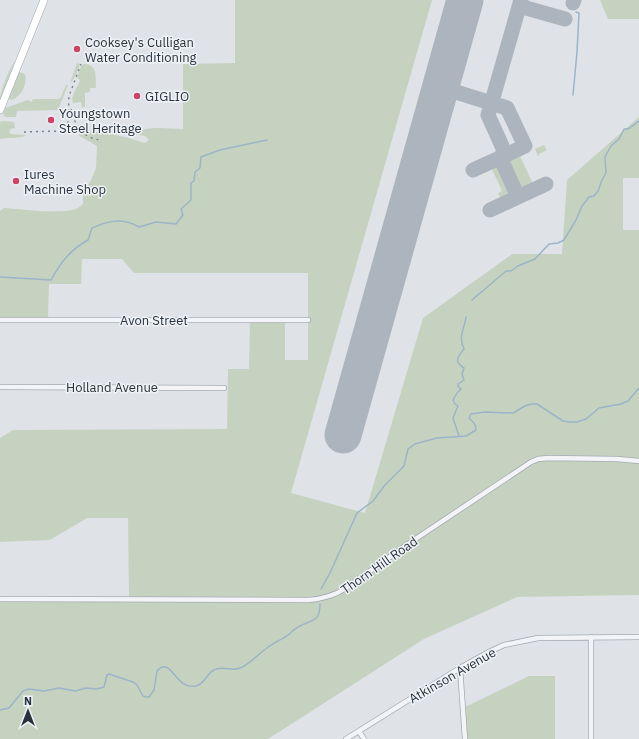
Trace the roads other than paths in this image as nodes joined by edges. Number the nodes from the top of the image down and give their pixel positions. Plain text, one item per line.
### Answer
1 (44, 0) edge
2 (0, 110) edge
3 (0, 320) edge
4 (308, 320) dead end
5 (0, 387) edge
6 (224, 388) dead end
7 (639, 461) edge
8 (0, 600) edge
9 (591, 637) junction
10 (639, 637) edge
11 (460, 668) junction
12 (359, 731) junction
13 (346, 739) edge
14 (364, 739) edge
15 (465, 739) edge
16 (591, 739) edge

1 - 2 main road
3 - 4 street, Avon Street
5 - 6 street, Holland Avenue
7 - 8 street, Thorn Hill Road
9 - 10 street, Atkinson Avenue
9 - 11 street, Atkinson Avenue
9 - 16 street
11 - 12 street, Atkinson Avenue
11 - 15 street
12 - 13 street, Atkinson Avenue
12 - 14 street

